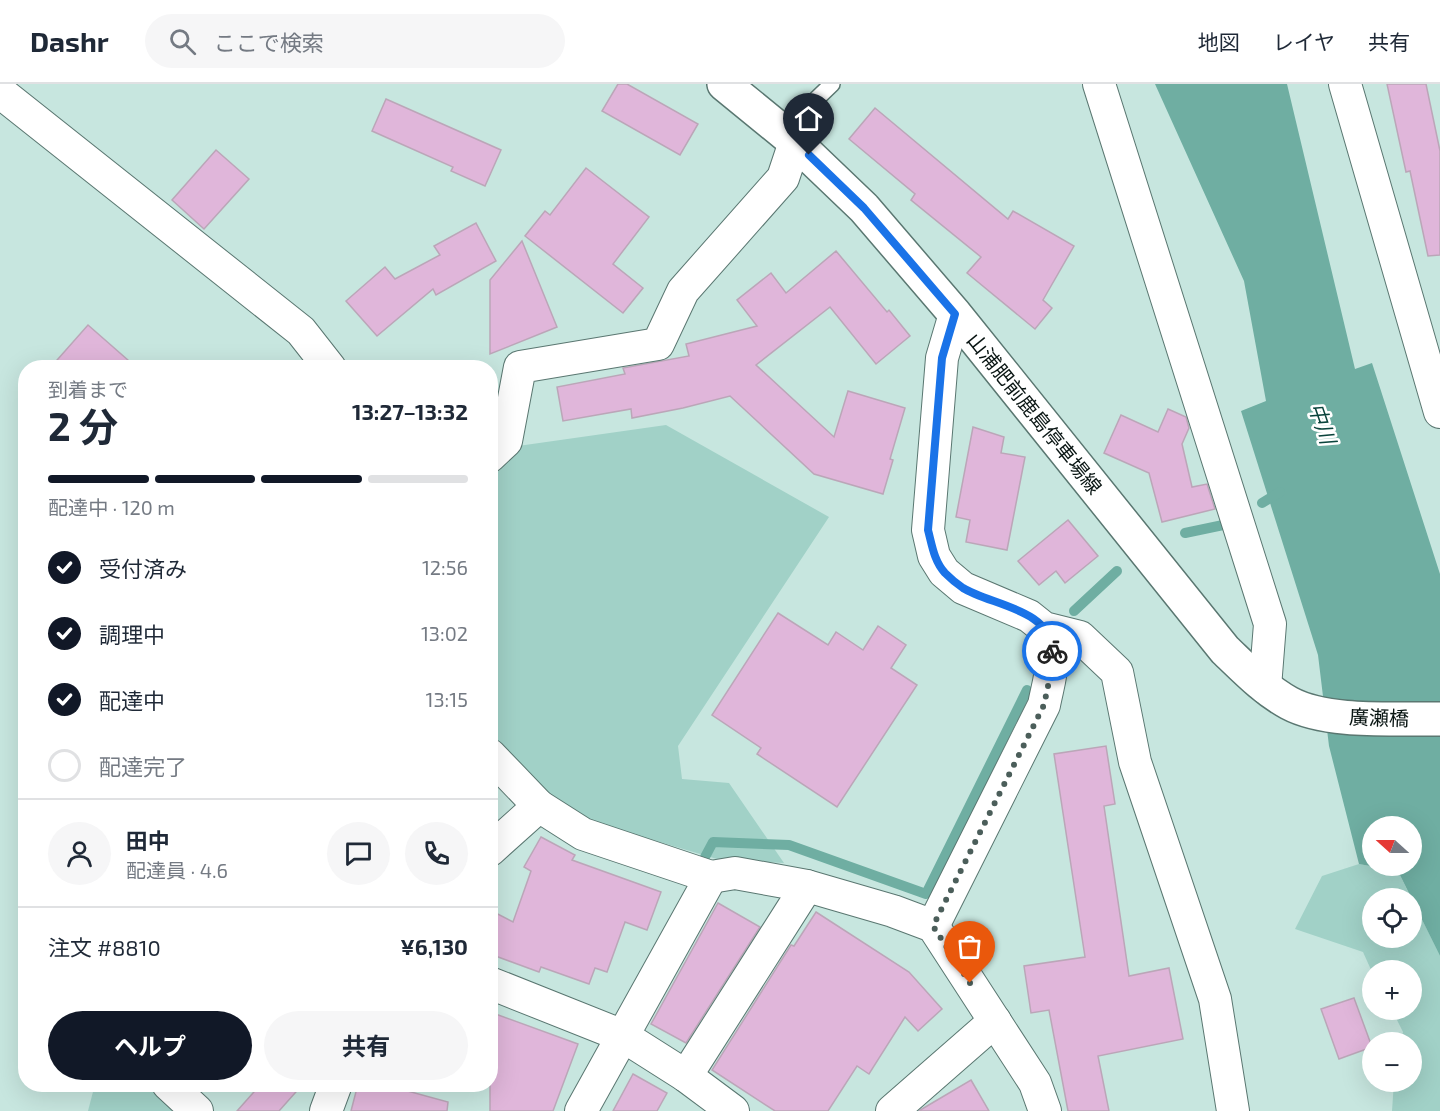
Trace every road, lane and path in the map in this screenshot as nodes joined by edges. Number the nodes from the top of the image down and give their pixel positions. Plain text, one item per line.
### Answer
1 (724, 84) edge
2 (832, 84) edge
3 (1099, 84) edge
4 (1345, 84) edge
5 (0, 92) edge
6 (795, 142) junction
7 (955, 314) junction
8 (324, 360) edge
9 (1440, 412) edge
10 (498, 448) edge
11 (1044, 627) junction
12 (1265, 687) junction
13 (1318, 715) joint
14 (1440, 719) edge
15 (498, 763) edge
16 (539, 806) junction
17 (498, 843) edge
18 (711, 877) junction
19 (807, 886) junction
20 (933, 926) junction
21 (498, 986) edge
22 (994, 1021) junction
23 (623, 1036) junction
24 (686, 1076) junction
25 (177, 1092) edge
26 (333, 1092) edge
27 (197, 1111) edge
28 (326, 1111) edge
29 (581, 1111) edge
30 (733, 1111) edge
31 (892, 1111) edge
32 (1045, 1111) edge
33 (1233, 1111) edge

1 - 6 main road, 山浦肥前鹿島停車場線
2 - 6 lane
3 - 12 street
4 - 9 street
5 - 8 street
6 - 7 main road, 山浦肥前鹿島停車場線
6 - 10 street
7 - 11 street
7 - 12 main road, 山浦肥前鹿島停車場線
11 - 20 street
11 - 33 street
12 - 13 main road, 山浦肥前鹿島停車場線
13 - 14 main road, 廣瀬橋
15 - 16 street
16 - 17 street
16 - 18 street
18 - 19 street
18 - 23 street
19 - 20 street
19 - 24 street
20 - 22 street
21 - 23 street
22 - 31 street
22 - 32 street
23 - 24 street
23 - 29 street
24 - 30 street
25 - 27 street
26 - 28 street

